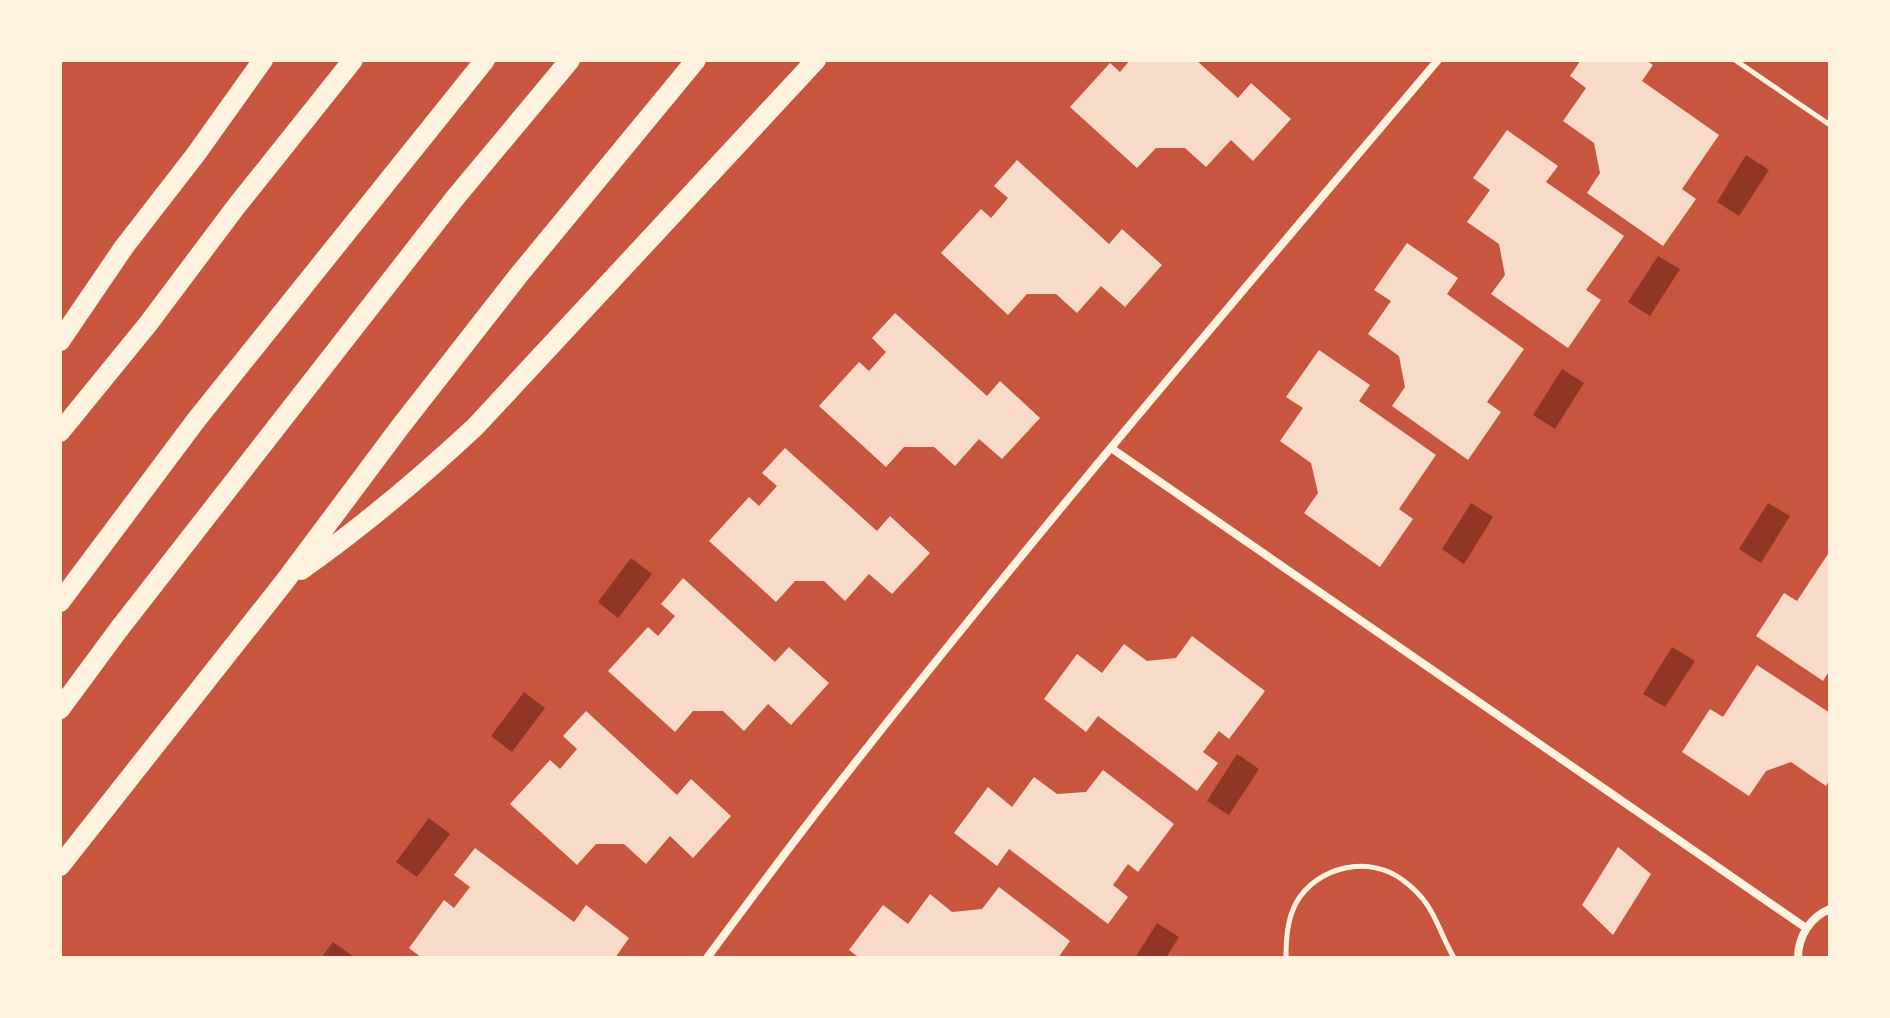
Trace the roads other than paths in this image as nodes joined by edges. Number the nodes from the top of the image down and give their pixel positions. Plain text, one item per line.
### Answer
1 (263, 60) edge
2 (353, 60) edge
3 (485, 60) edge
4 (570, 60) edge
5 (696, 60) edge
6 (816, 60) edge
7 (1438, 60) edge
8 (60, 341) edge
9 (60, 432) edge
10 (1111, 448) junction
11 (285, 581) junction
12 (60, 602) edge
13 (60, 709) edge
14 (60, 866) edge
15 (1830, 909) edge
16 (1806, 928) junction
17 (707, 958) edge
18 (1798, 958) edge

1 - 8 main road
2 - 9 main road
3 - 12 main road
4 - 13 main road
5 - 11 main road
6 - 11 main road
7 - 10 street
10 - 16 street
10 - 17 street
11 - 14 main road
15 - 16 street
16 - 18 street

